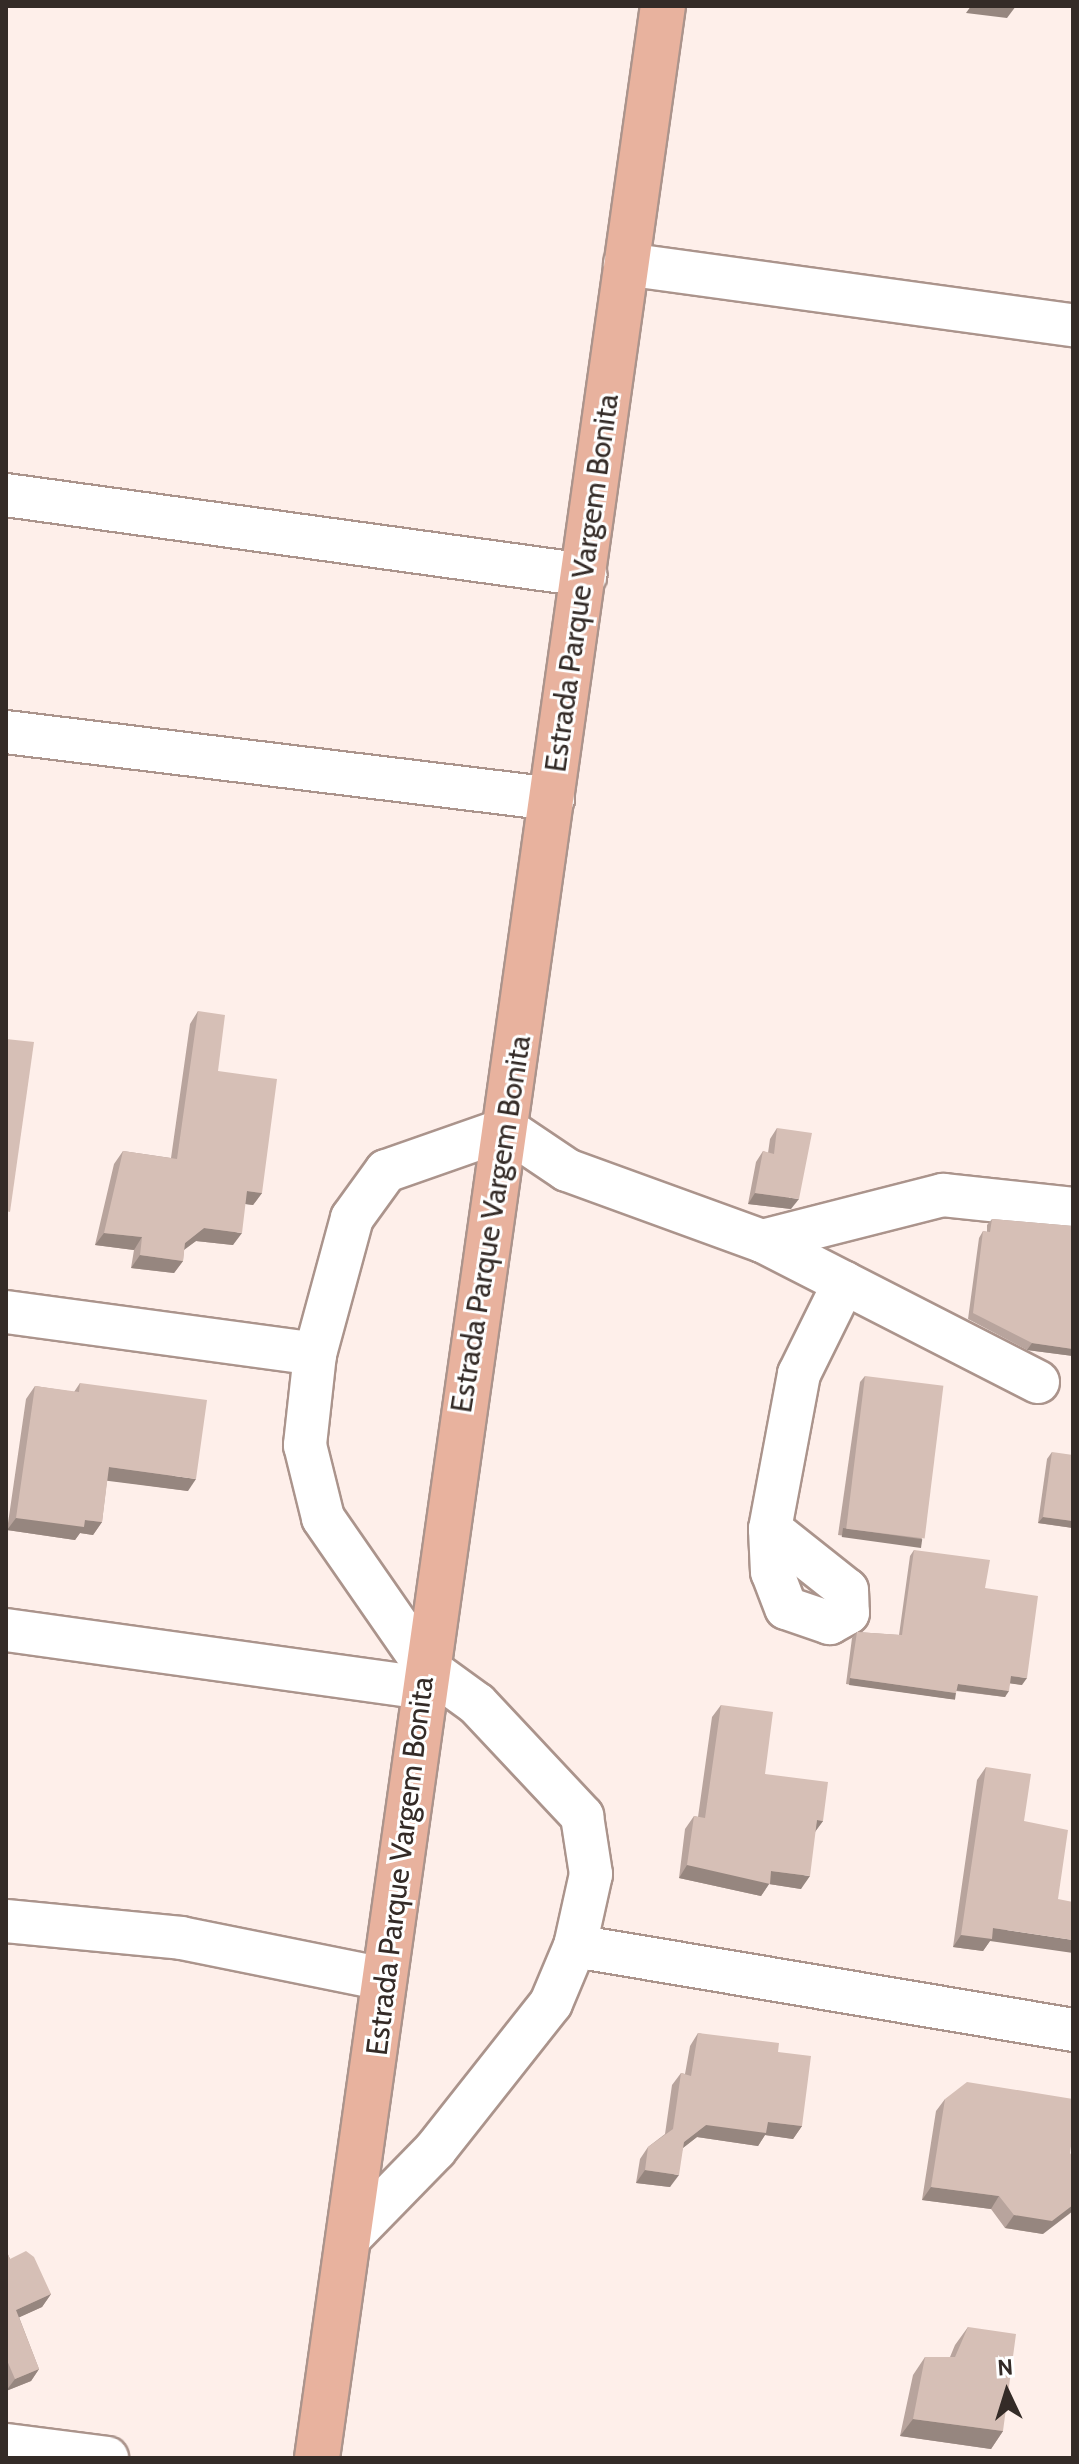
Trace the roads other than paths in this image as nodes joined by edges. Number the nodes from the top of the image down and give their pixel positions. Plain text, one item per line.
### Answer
1 (663, 6) edge
2 (625, 264) junction
3 (1073, 325) edge
4 (6, 495) edge
5 (585, 575) junction
6 (6, 732) edge
7 (553, 799) junction
8 (506, 1129) junction
9 (1073, 1209) edge
10 (762, 1241) junction
11 (844, 1283) junction
12 (6, 1312) edge
13 (315, 1354) junction
14 (1038, 1382) dead end
15 (770, 1529) dead end
16 (6, 1630) edge
17 (424, 1677) junction
18 (6, 1921) edge
19 (575, 1946) junction
20 (385, 1979) junction
21 (1073, 2030) edge
22 (352, 2235) junction
23 (6, 2445) edge
24 (322, 2453) edge
25 (107, 2458) edge

1 - 2 main road, Estrada Parque Vargem Bonita
2 - 3 street
2 - 5 main road, Estrada Parque Vargem Bonita
4 - 5 street
5 - 7 main road, Estrada Parque Vargem Bonita
6 - 7 street
7 - 8 main road, Estrada Parque Vargem Bonita
8 - 10 street
8 - 13 street
8 - 17 main road, Estrada Parque Vargem Bonita
9 - 10 street
10 - 11 street
11 - 14 street
11 - 15 street
12 - 13 street
13 - 17 street
16 - 17 street
17 - 19 street
17 - 20 main road, Estrada Parque Vargem Bonita
18 - 20 street
19 - 21 street
19 - 22 street
20 - 22 main road, Estrada Parque Vargem Bonita
22 - 24 main road, Estrada Parque Vargem Bonita
23 - 25 street

